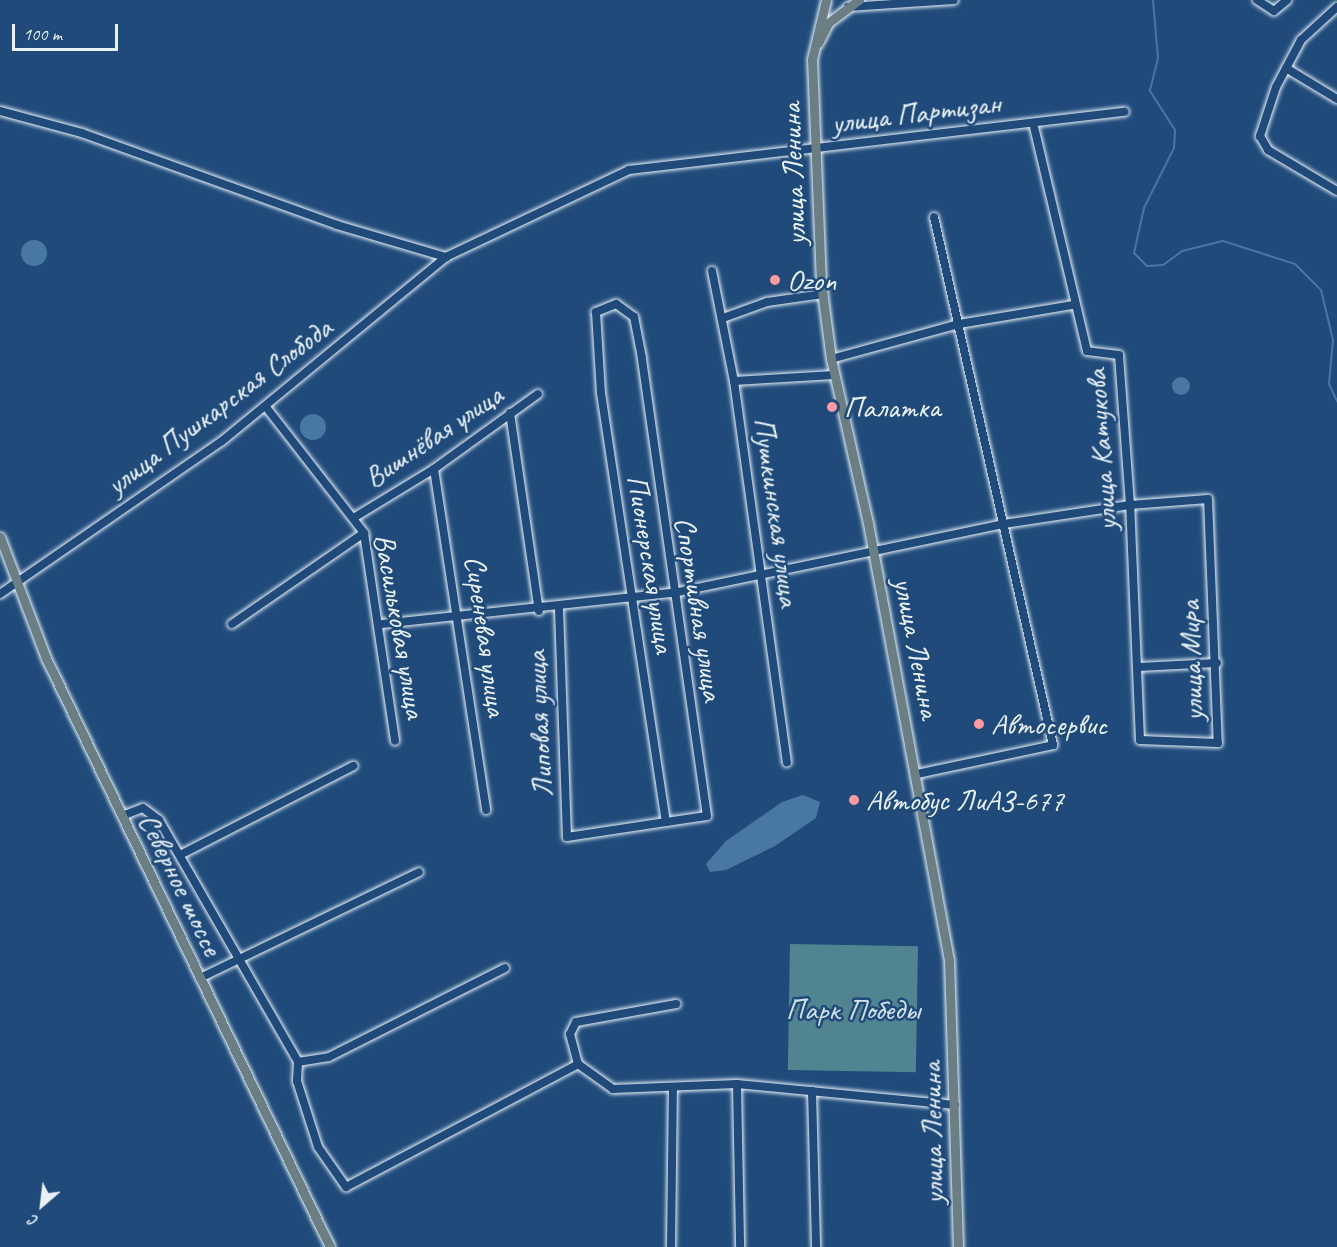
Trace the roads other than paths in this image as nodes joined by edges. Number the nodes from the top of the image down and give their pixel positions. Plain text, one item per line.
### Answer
1 (826, 0) edge
2 (859, 0) edge
3 (954, 0) edge
4 (1257, 0) edge
5 (1287, 0) edge
6 (1334, 0) edge
7 (848, 2) edge
8 (1337, 7) edge
9 (812, 59) junction
10 (1286, 68) junction
11 (1337, 99) edge
12 (0, 111) edge
13 (1125, 112) dead end
14 (1033, 123) junction
15 (816, 149) junction
16 (1337, 191) edge
17 (934, 217) dead end
18 (446, 257) junction
19 (712, 271) dead end
20 (823, 294) junction
21 (1073, 305) junction
22 (596, 312) joint
23 (723, 318) junction
24 (959, 324) junction
25 (831, 359) junction
26 (834, 375) junction
27 (735, 381) junction
28 (538, 394) dead end
29 (266, 407) junction
30 (510, 413) junction
31 (434, 470) junction
32 (1130, 505) junction
33 (356, 517) junction
34 (1004, 524) junction
35 (364, 534) junction
36 (0, 537) edge
37 (873, 551) junction
38 (761, 578) junction
39 (14, 584) junction
40 (673, 593) junction
41 (0, 594) edge
42 (632, 599) junction
43 (559, 609) junction
44 (539, 610) junction
45 (458, 616) junction
46 (232, 624) dead end
47 (381, 624) junction
48 (1217, 663) junction
49 (1138, 666) junction
50 (1140, 740) joint
51 (395, 741) dead end
52 (786, 762) dead end
53 (353, 766) dead end
54 (917, 774) junction
55 (486, 810) dead end
56 (122, 816) junction
57 (666, 822) junction
58 (567, 837) joint
59 (180, 855) junction
60 (419, 872) dead end
61 (242, 959) junction
62 (505, 968) dead end
63 (200, 978) junction
64 (676, 1004) dead end
65 (298, 1062) junction
66 (578, 1064) junction
67 (737, 1084) junction
68 (673, 1087) junction
69 (812, 1091) junction
70 (955, 1105) junction
71 (330, 1247) edge
72 (671, 1247) edge
73 (740, 1247) edge
74 (816, 1247) edge
75 (958, 1247) edge

1 - 9 main road
2 - 7 main road
3 - 7 street
4 - 5 street
6 - 8 street
7 - 9 main road
8 - 10 street
9 - 15 main road, улица Ленина
10 - 11 street
10 - 16 street
12 - 18 street
13 - 14 street, улица Партизан
14 - 15 street, улица Партизан
14 - 21 street, улица Катукова
15 - 18 street, улица Партизан
15 - 20 main road, улица Ленина
17 - 24 street
18 - 29 street, улица Пушкарская Слобода
19 - 23 street, Пушкинская улица
20 - 23 street
20 - 25 main road, улица Ленина
21 - 24 street
21 - 32 street, улица Катукова
22 - 40 street, Спортивная улица
22 - 42 street, Пионерская улица
23 - 27 street, Пушкинская улица
24 - 25 street
24 - 34 street
25 - 26 main road, улица Ленина
26 - 27 street
26 - 37 main road, улица Ленина
27 - 38 street, Пушкинская улица
28 - 30 street, Вишнёвая улица
29 - 33 street, Васильковая улица
29 - 39 street, улица Пушкарская Слобода
30 - 31 street, Вишнёвая улица
30 - 44 street, Липовая улица
31 - 33 street, Вишнёвая улица
31 - 45 street, Сиреневая улица
32 - 34 street
32 - 48 street, улица Мира
32 - 49 street, улица Катукова
33 - 35 street, Васильковая улица
34 - 37 street
34 - 54 street
35 - 46 street, Вишнёвая улица
35 - 47 street, Васильковая улица
36 - 39 main road, Северное шоссе
37 - 38 street
37 - 54 main road, улица Ленина
38 - 40 street
38 - 52 street, Пушкинская улица
39 - 41 street, улица Пушкарская Слобода
39 - 56 main road, Северное шоссе
40 - 42 street
40 - 57 street, Спортивная улица
42 - 43 street
42 - 57 street, Пионерская улица
43 - 44 street
43 - 58 street, Липовая улица
44 - 45 street
45 - 47 street
45 - 55 street, Сиреневая улица
47 - 51 street, Васильковая улица
48 - 49 street
48 - 50 street, улица Мира
49 - 50 street, улица Катукова
53 - 59 street
54 - 70 main road, улица Ленина
56 - 59 street
56 - 63 main road, Северное шоссе
57 - 58 street, Спортивная улица
59 - 61 street
60 - 61 street
61 - 63 street
61 - 65 street
62 - 65 street
63 - 71 main road, Северное шоссе
64 - 66 street
65 - 66 street
66 - 68 street
67 - 68 street
67 - 69 street
67 - 73 street
68 - 72 street
69 - 70 street
69 - 74 street
70 - 75 main road, улица Ленина

